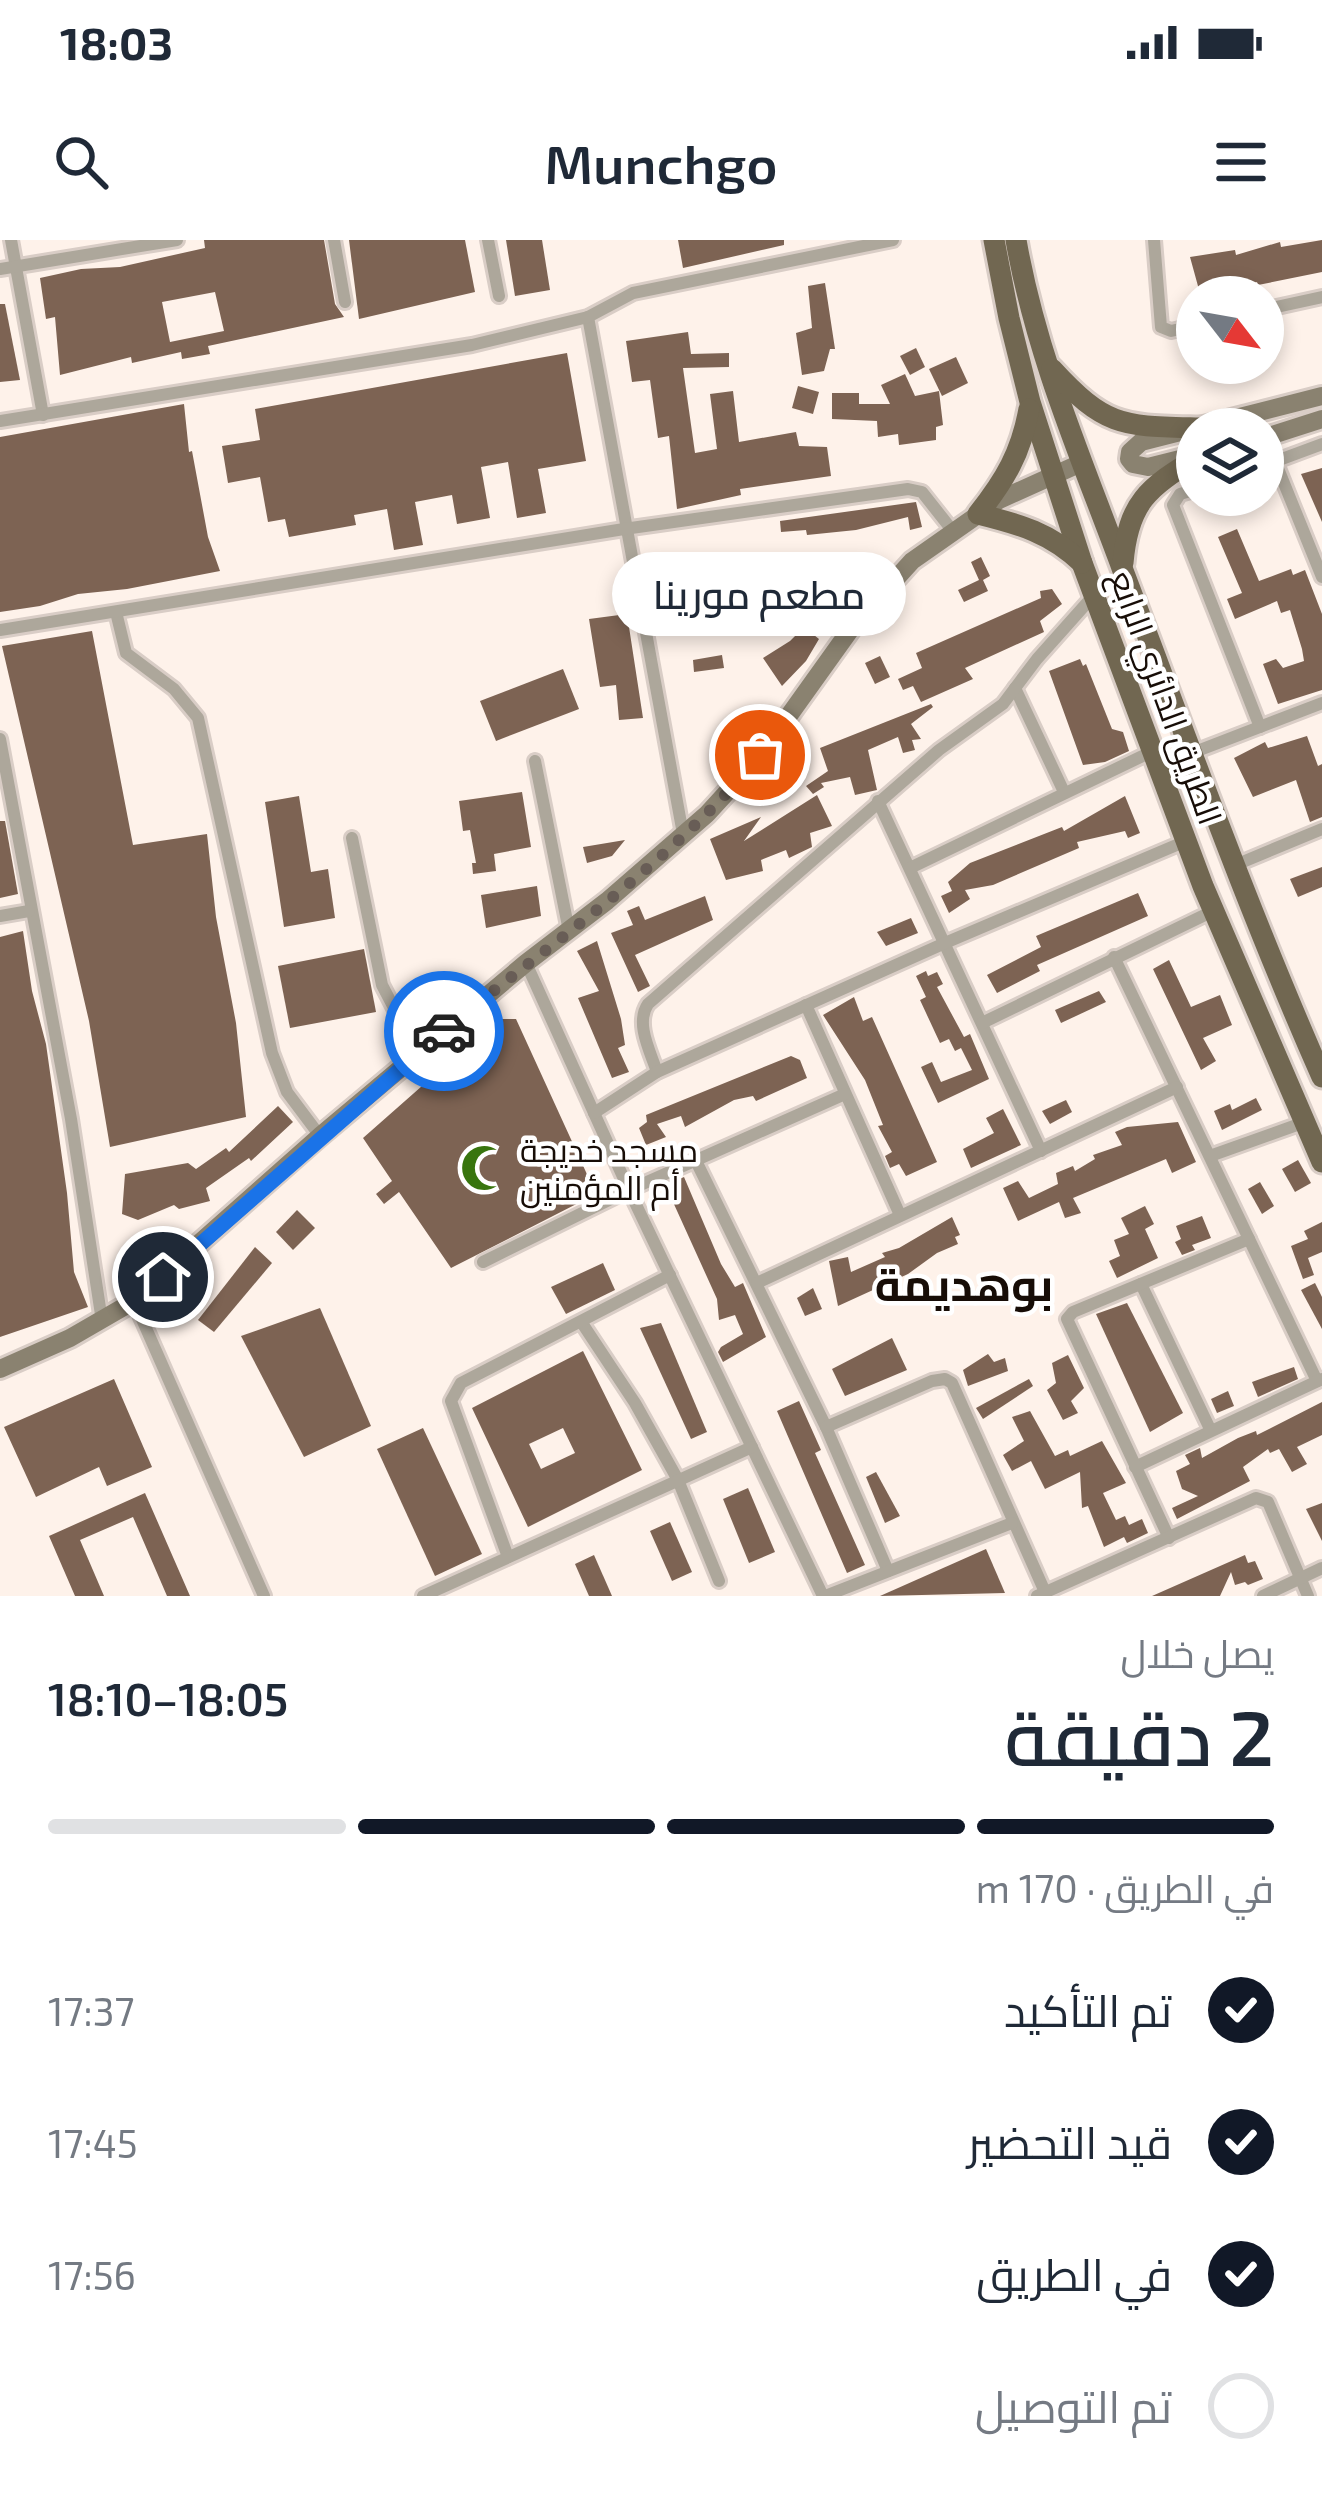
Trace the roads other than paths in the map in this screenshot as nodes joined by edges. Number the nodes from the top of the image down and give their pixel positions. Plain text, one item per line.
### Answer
1 (11, 240) edge
2 (177, 240) edge
3 (334, 240) edge
4 (488, 240) edge
5 (893, 240) edge
6 (994, 240) edge
7 (1016, 240) edge
8 (1154, 240) edge
9 (858, 243) edge
10 (16, 266) junction
11 (0, 268) edge
12 (499, 296) dead end
13 (1322, 297) edge
14 (345, 302) dead end
15 (1284, 305) edge
16 (588, 317) junction
17 (1176, 330) edge
18 (1046, 362) junction
19 (1322, 396) edge
20 (1030, 402) junction
21 (1276, 408) edge
22 (43, 415) junction
23 (1322, 419) edge
24 (0, 422) edge
25 (1176, 427) edge
26 (1284, 431) edge
27 (1176, 434) edge
28 (1322, 444) edge
29 (1284, 458) edge
30 (1176, 461) edge
31 (1081, 463) junction
32 (1176, 470) edge
33 (1054, 474) junction
34 (1284, 495) edge
35 (977, 514) junction
36 (1177, 516) edge
37 (625, 529) junction
38 (952, 530) junction
39 (1082, 563) junction
40 (1320, 568) edge
41 (1123, 569) junction
42 (1094, 595) junction
43 (116, 612) junction
44 (0, 630) edge
45 (1015, 688) junction
46 (1322, 703) edge
47 (1260, 727) junction
48 (0, 739) edge
49 (1153, 751) junction
50 (1192, 753) junction
51 (535, 761) dead end
52 (1064, 792) junction
53 (878, 801) junction
54 (1322, 829) edge
55 (683, 834) junction
56 (352, 838) dead end
57 (1186, 841) junction
58 (1233, 866) junction
59 (910, 868) junction
60 (29, 911) junction
61 (1213, 911) junction
62 (0, 916) edge
63 (569, 931) junction
64 (945, 943) junction
65 (1114, 957) junction
66 (526, 963) junction
67 (806, 1005) junction
68 (982, 1023) junction
69 (425, 1048) junction
70 (657, 1072) junction
71 (1321, 1072) edge
72 (1177, 1087) junction
73 (845, 1094) junction
74 (594, 1113) junction
75 (1305, 1122) junction
76 (320, 1136) junction
77 (1040, 1151) junction
78 (1210, 1156) junction
79 (1322, 1162) edge
80 (697, 1163) junction
81 (629, 1190) junction
82 (900, 1215) junction
83 (1249, 1239) junction
84 (483, 1262) dead end
85 (670, 1275) junction
86 (757, 1283) junction
87 (1141, 1284) junction
88 (134, 1301) junction
89 (102, 1321) junction
90 (582, 1323) junction
91 (0, 1369) edge
92 (1320, 1380) edge
93 (826, 1427) junction
94 (1210, 1430) junction
95 (752, 1447) junction
96 (1135, 1467) junction
97 (678, 1480) junction
98 (1012, 1523) junction
99 (1168, 1538) junction
100 (508, 1558) junction
101 (1322, 1568) edge
102 (888, 1570) junction
103 (1301, 1579) junction
104 (718, 1581) dead end
105 (1041, 1594) edge
106 (264, 1596) edge
107 (423, 1596) edge
108 (824, 1596) edge
109 (1263, 1596) edge
110 (1308, 1596) edge

1 - 10 street
2 - 10 street
3 - 14 street
4 - 12 street
5 - 9 street
6 - 20 main road, الطريق الدائري الرابع
7 - 18 main road, الطريق الدائري الرابع
8 - 17 street
9 - 16 street
10 - 11 street
10 - 22 street
13 - 15 street
16 - 22 street
16 - 37 street
18 - 25 main road
18 - 31 main road, الطريق الدائري الرابع
19 - 21 main road
20 - 33 main road, الطريق الدائري الرابع
20 - 35 main road
22 - 24 street
23 - 26 main road
27 - 30 main road
28 - 29 street
31 - 33 main road
31 - 41 main road, الطريق الدائري الرابع
32 - 41 main road
33 - 35 main road
33 - 39 main road, الطريق الدائري الرابع
34 - 40 street
35 - 38 main road
35 - 39 main road
36 - 47 street
37 - 38 street
37 - 43 street
37 - 55 street
38 - 55 main road
39 - 42 main road, الطريق الدائري الرابع
41 - 50 main road, الطريق الدائري الرابع
42 - 45 street
42 - 49 main road, الطريق الدائري الرابع
43 - 44 street
43 - 76 street
45 - 52 street
45 - 53 street
46 - 47 street
47 - 50 street
48 - 60 street
49 - 52 street
49 - 57 main road, الطريق الدائري الرابع
50 - 58 main road, الطريق الدائري الرابع
51 - 63 street
52 - 59 street
53 - 59 street
53 - 70 street
54 - 58 street
55 - 63 main road
56 - 69 street
57 - 61 main road, الطريق الدائري الرابع
57 - 64 street
58 - 71 main road, الطريق الدائري الرابع
59 - 64 street
60 - 62 street
60 - 89 street
61 - 65 street
61 - 75 main road, الطريق الدائري الرابع
63 - 66 main road
64 - 67 street
64 - 68 street
65 - 68 street
65 - 72 street
66 - 69 main road
66 - 74 street
67 - 70 street
67 - 73 street
68 - 77 street
69 - 76 main road
70 - 74 street
72 - 77 street
72 - 78 street
73 - 80 street
73 - 82 street
74 - 81 street
75 - 78 street
75 - 79 main road, الطريق الدائري الرابع
76 - 88 main road
77 - 82 street
78 - 83 street
80 - 81 street
80 - 86 street
81 - 84 street
81 - 85 street
82 - 86 street
83 - 87 street
83 - 92 street
85 - 90 street
85 - 95 street
86 - 93 street
87 - 94 street
87 - 96 street
88 - 89 main road
88 - 106 street
89 - 91 main road
90 - 97 street
90 - 100 street
92 - 94 street
93 - 98 street
93 - 102 street
94 - 96 street
95 - 97 street
95 - 108 street
96 - 99 street
97 - 100 street
97 - 104 street
98 - 102 street
98 - 105 street
99 - 103 street
99 - 105 street
100 - 107 street
101 - 103 street
102 - 108 street
103 - 109 street
103 - 110 street

